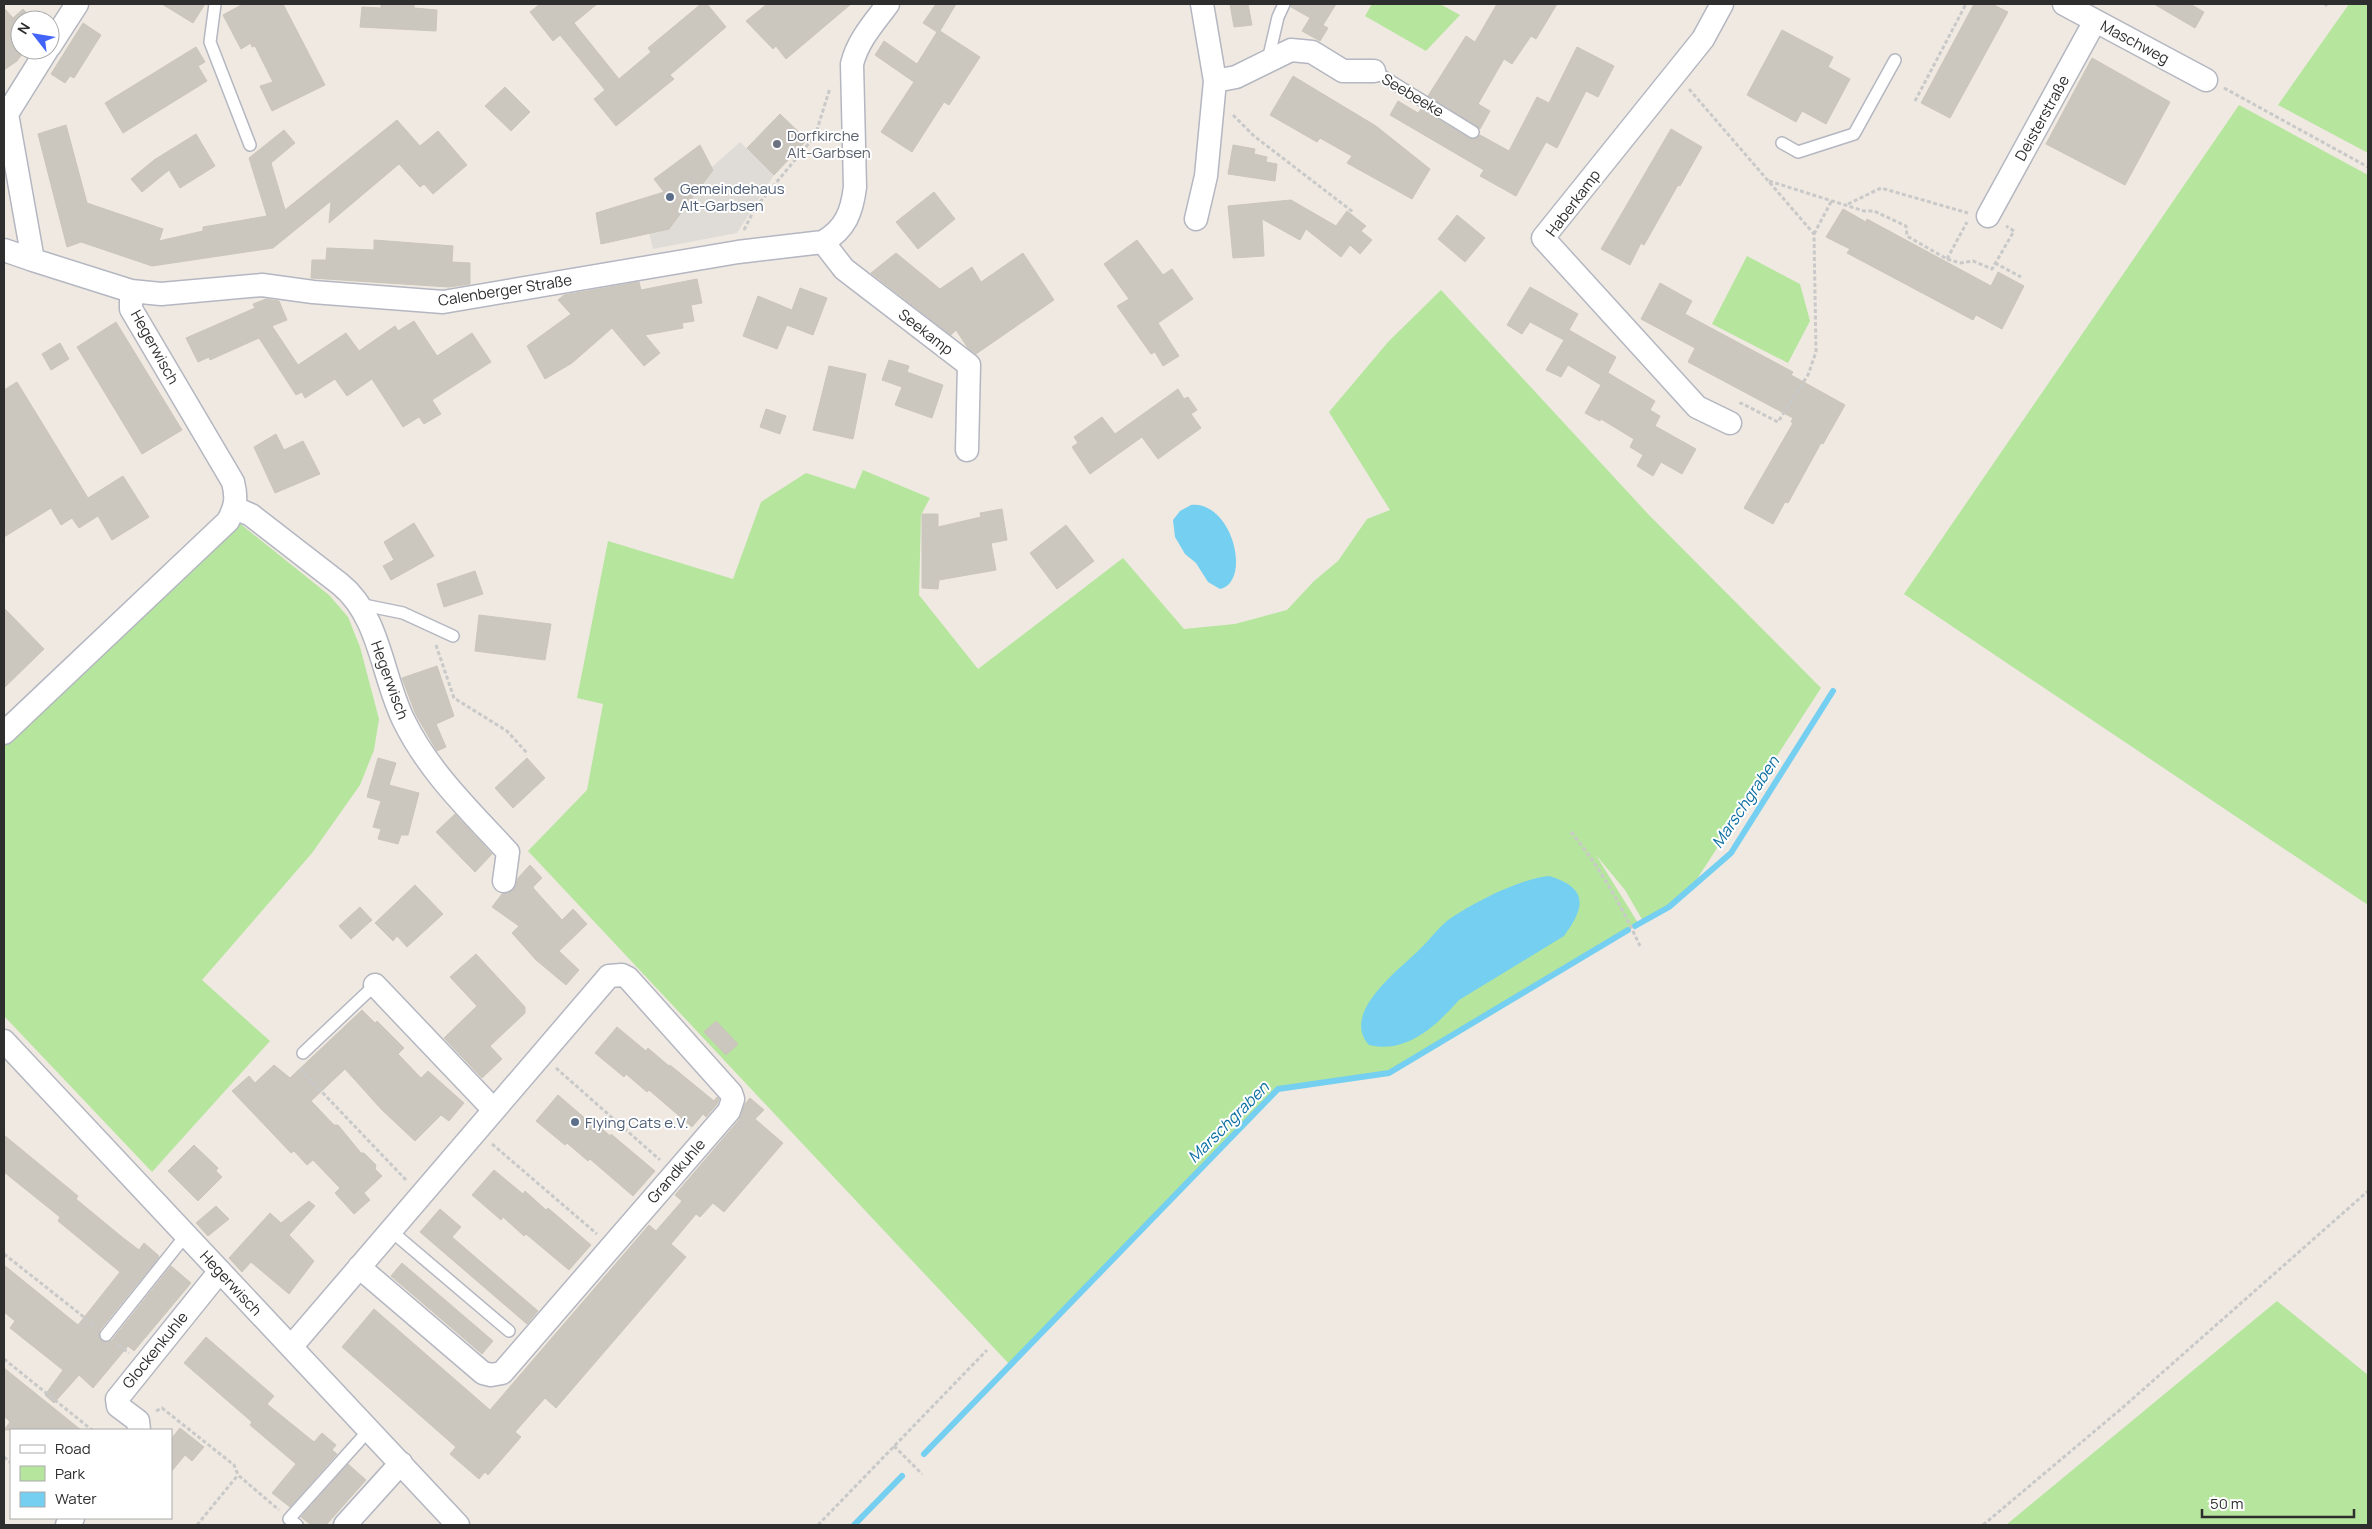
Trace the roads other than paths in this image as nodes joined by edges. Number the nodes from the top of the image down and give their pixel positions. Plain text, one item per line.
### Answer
1 (77, 4) edge
2 (215, 4) edge
3 (888, 4) edge
4 (1202, 4) edge
5 (1284, 4) edge
6 (1722, 4) edge
7 (2064, 4) edge
8 (2095, 21) junction
9 (60, 30) edge
10 (40, 60) edge
11 (1895, 60) dead end
12 (1267, 62) junction
13 (1374, 71) joint
14 (2206, 80) road end
15 (1214, 90) junction
16 (5, 114) edge
17 (1473, 132) dead end
18 (1782, 143) dead end
19 (250, 145) dead end
20 (1988, 216) road end
21 (1196, 219) dead end
22 (823, 242) junction
23 (4, 250) edge
24 (33, 260) junction
25 (131, 291) junction
26 (1730, 422) road end
27 (967, 450) dead end
28 (235, 508) junction
29 (359, 604) junction
30 (453, 636) dead end
31 (4, 733) edge
32 (504, 881) dead end
33 (375, 985) joint
34 (4, 1041) edge
35 (303, 1053) road end
36 (493, 1109) junction
37 (390, 1230) junction
38 (186, 1235) junction
39 (359, 1267) junction
40 (220, 1271) junction
41 (509, 1331) dead end
42 (106, 1335) road end
43 (292, 1347) junction
44 (138, 1426) edge
45 (370, 1430) junction
46 (400, 1463) junction
47 (293, 1522) edge
48 (345, 1525) edge
49 (458, 1525) edge

1 - 9 street
2 - 19 lane
3 - 22 street
4 - 15 street
5 - 12 lane
6 - 26 street, Haberkamp
7 - 8 street, Maschweg
8 - 14 street, Maschweg
8 - 20 street, Deisterstraße
10 - 16 street
11 - 18 lane
12 - 13 street, Seebeeke
12 - 15 street, Seebeeke
13 - 17 lane, Seebeeke
15 - 21 street
16 - 24 street
22 - 25 street, Calenberger Straße
22 - 27 street, Seekamp
23 - 24 street, Calenberger Straße
24 - 25 street, Calenberger Straße
25 - 28 street, Hegerwisch
28 - 29 street, Hegerwisch
28 - 31 street
29 - 30 lane
29 - 32 street, Hegerwisch
33 - 35 lane
33 - 36 street
34 - 38 street, Hegerwisch
36 - 37 street, Grandkuhle
36 - 39 street, Grandkuhle
37 - 39 street, Grandkuhle
37 - 41 lane
38 - 40 street, Hegerwisch
38 - 42 lane
39 - 43 street, Grandkuhle
40 - 43 street, Hegerwisch
40 - 44 street, Glockenkuhle
43 - 45 street, Hegerwisch
45 - 46 street, Hegerwisch
45 - 47 lane
46 - 48 street
46 - 49 street, Hegerwisch

